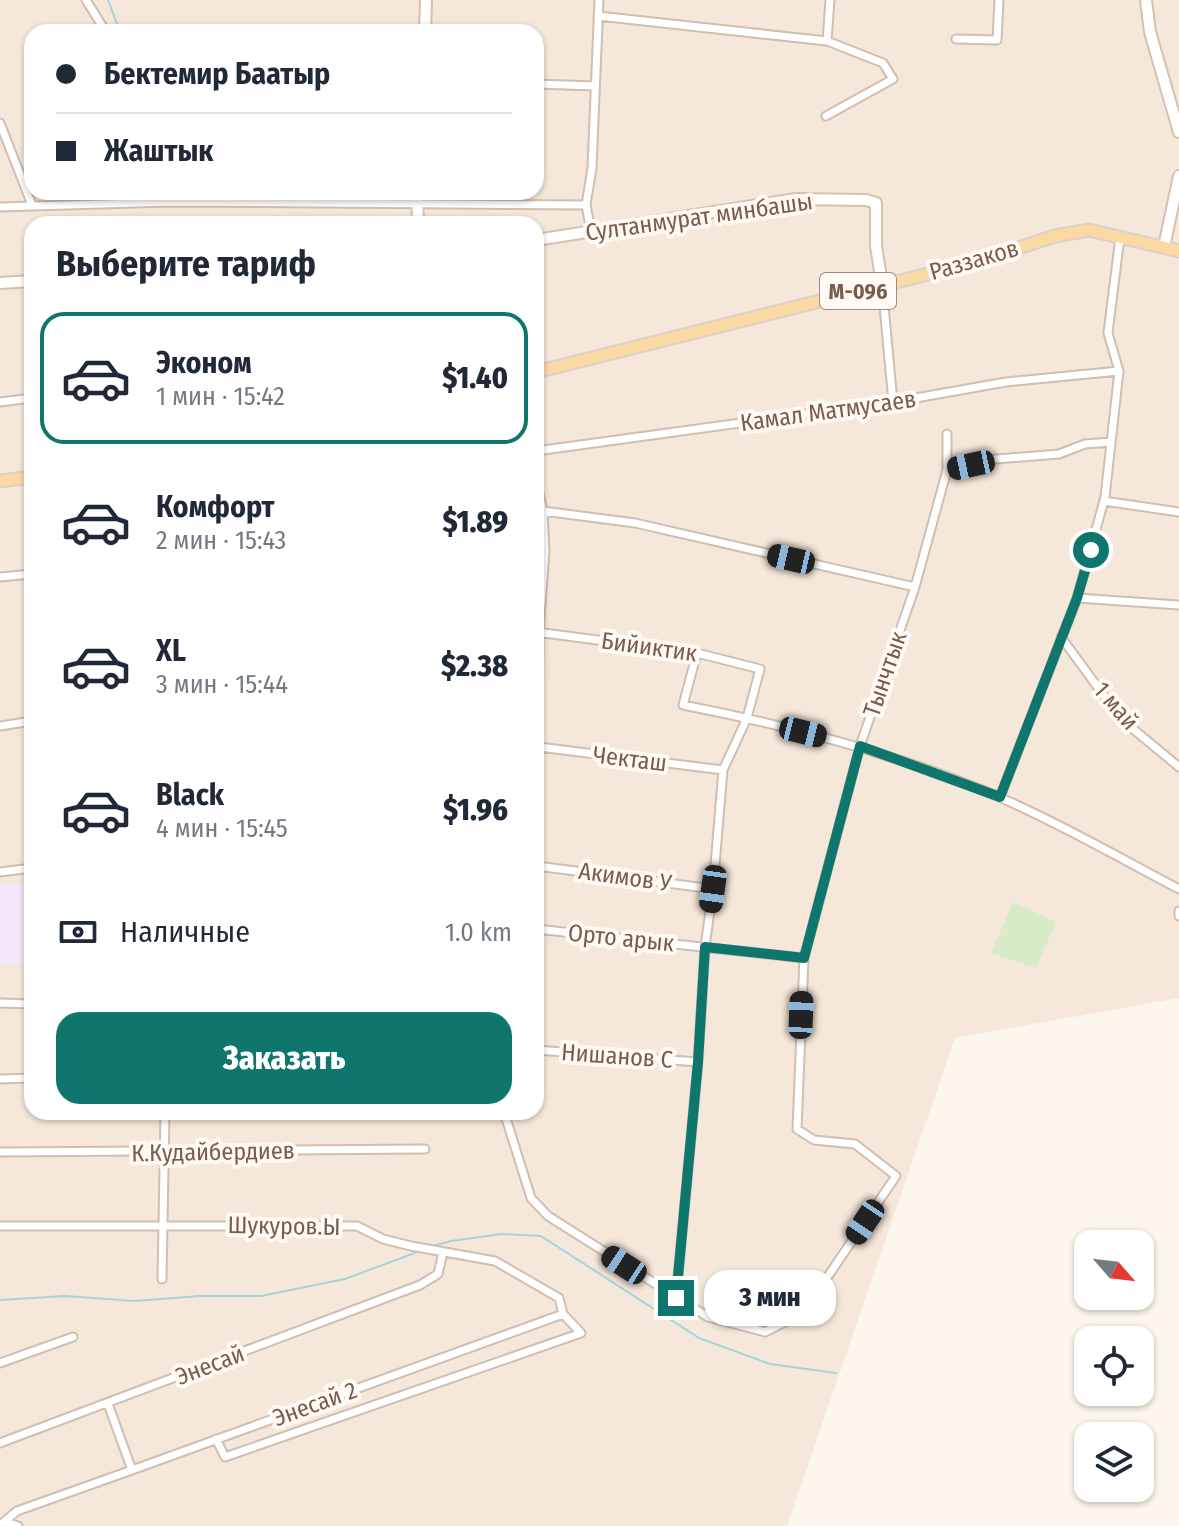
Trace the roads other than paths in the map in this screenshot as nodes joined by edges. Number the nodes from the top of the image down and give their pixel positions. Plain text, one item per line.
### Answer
1 (86, 0) edge
2 (426, 0) edge
3 (599, 0) edge
4 (830, 0) edge
5 (999, 0) edge
6 (1146, 0) edge
7 (598, 16) junction
8 (101, 24) edge
9 (425, 24) edge
10 (956, 39) dead end
11 (827, 41) junction
12 (544, 84) edge
13 (595, 86) junction
14 (826, 116) dead end
15 (0, 123) edge
16 (1179, 132) edge
17 (1179, 176) edge
18 (24, 184) edge
19 (30, 200) edge
20 (269, 200) edge
21 (480, 200) edge
22 (170, 202) joint
23 (32, 205) junction
24 (586, 205) junction
25 (0, 207) edge
26 (591, 231) junction
27 (1120, 237) junction
28 (544, 239) edge
29 (1164, 247) junction
30 (1179, 251) edge
31 (24, 282) edge
32 (0, 283) edge
33 (882, 284) junction
34 (544, 370) edge
35 (1119, 371) junction
36 (24, 399) edge
37 (0, 402) edge
38 (893, 402) junction
39 (947, 434) dead end
40 (1111, 442) junction
41 (544, 450) edge
42 (947, 470) junction
43 (24, 478) edge
44 (0, 481) edge
45 (1104, 501) junction
46 (544, 511) edge
47 (1179, 512) edge
48 (544, 531) edge
49 (544, 563) edge
50 (24, 575) edge
51 (0, 577) edge
52 (915, 587) junction
53 (1077, 598) junction
54 (1179, 605) edge
55 (544, 633) edge
56 (1061, 637) junction
57 (697, 653) junction
58 (747, 718) junction
59 (24, 722) edge
60 (0, 726) edge
61 (860, 746) junction
62 (544, 748) edge
63 (1179, 767) edge
64 (723, 770) junction
65 (1000, 797) junction
66 (544, 867) edge
67 (24, 869) edge
68 (0, 872) edge
69 (713, 889) junction
70 (1179, 889) edge
71 (544, 930) edge
72 (705, 947) junction
73 (804, 958) junction
74 (0, 1003) edge
75 (24, 1004) edge
76 (544, 1051) edge
77 (698, 1062) junction
78 (24, 1078) edge
79 (0, 1079) edge
80 (165, 1120) edge
81 (507, 1120) edge
82 (425, 1149) dead end
83 (0, 1152) edge
84 (163, 1153) junction
85 (162, 1225) junction
86 (0, 1226) edge
87 (443, 1252) junction
88 (162, 1279) dead end
89 (676, 1298) junction
90 (563, 1314) junction
91 (73, 1337) dead end
92 (0, 1363) edge
93 (108, 1404) junction
94 (216, 1439) junction
95 (0, 1443) edge
96 (132, 1470) junction
97 (3, 1523) edge
98 (18, 1526) edge

1 - 8 street
2 - 9 street
3 - 7 street
4 - 11 street
5 - 10 street
6 - 16 street
7 - 11 street
7 - 13 street
11 - 14 street
12 - 13 street
13 - 24 street
15 - 18 street
17 - 29 street
19 - 23 street
20 - 22 street
21 - 24 street
22 - 23 street
23 - 25 street
24 - 26 street
26 - 28 street, Султанмурат минбашы
26 - 33 street, Султанмурат минбашы
27 - 29 main road, Раззаков / М-096
27 - 33 main road, Раззаков / М-096
27 - 35 street
29 - 30 main road, Раззаков / М-096
31 - 32 street
33 - 34 main road, Раззаков / М-096
33 - 38 street
35 - 38 street, Камал Матмусаев
35 - 40 street
36 - 37 street
38 - 41 street, Камал Матмусаев
39 - 42 street, Тынчтык
40 - 42 street
40 - 45 street
42 - 52 street, Тынчтык
43 - 44 main road
45 - 47 street
45 - 53 street
46 - 52 street
48 - 49 street
50 - 51 street
52 - 61 street, Тынчтык
53 - 54 street
53 - 56 street
55 - 57 street, Бийиктик
56 - 63 street, 1 май
56 - 65 street
57 - 58 street, Бийиктик
57 - 58 street
58 - 61 street
58 - 64 street
59 - 60 street
61 - 65 street
61 - 73 street, Тынчтык
62 - 64 street, Чекташ
64 - 69 street
65 - 70 street
66 - 69 street, Акимов У
67 - 68 street
69 - 72 street
71 - 72 street, Орто арык
72 - 73 street, Орто арык
72 - 77 street
73 - 89 street, Тынчтык
74 - 75 street
76 - 77 street, Нишанов С
77 - 89 street
78 - 79 street
80 - 84 street
81 - 89 street
82 - 84 street, К.Кудайбердиев
83 - 84 street, К.Кудайбердиев
84 - 85 street
85 - 86 street, Шукуров.Ы
85 - 87 street, Шукуров.Ы
85 - 88 street
87 - 90 street, Шукуров.Ы
87 - 93 street, Энесай
90 - 94 street, Энесай 2
90 - 94 street, Шукуров.Ы
91 - 92 street
93 - 95 street, Энесай
93 - 96 street
94 - 96 street, Энесай 2
96 - 97 street, Энесай 2
97 - 98 street

